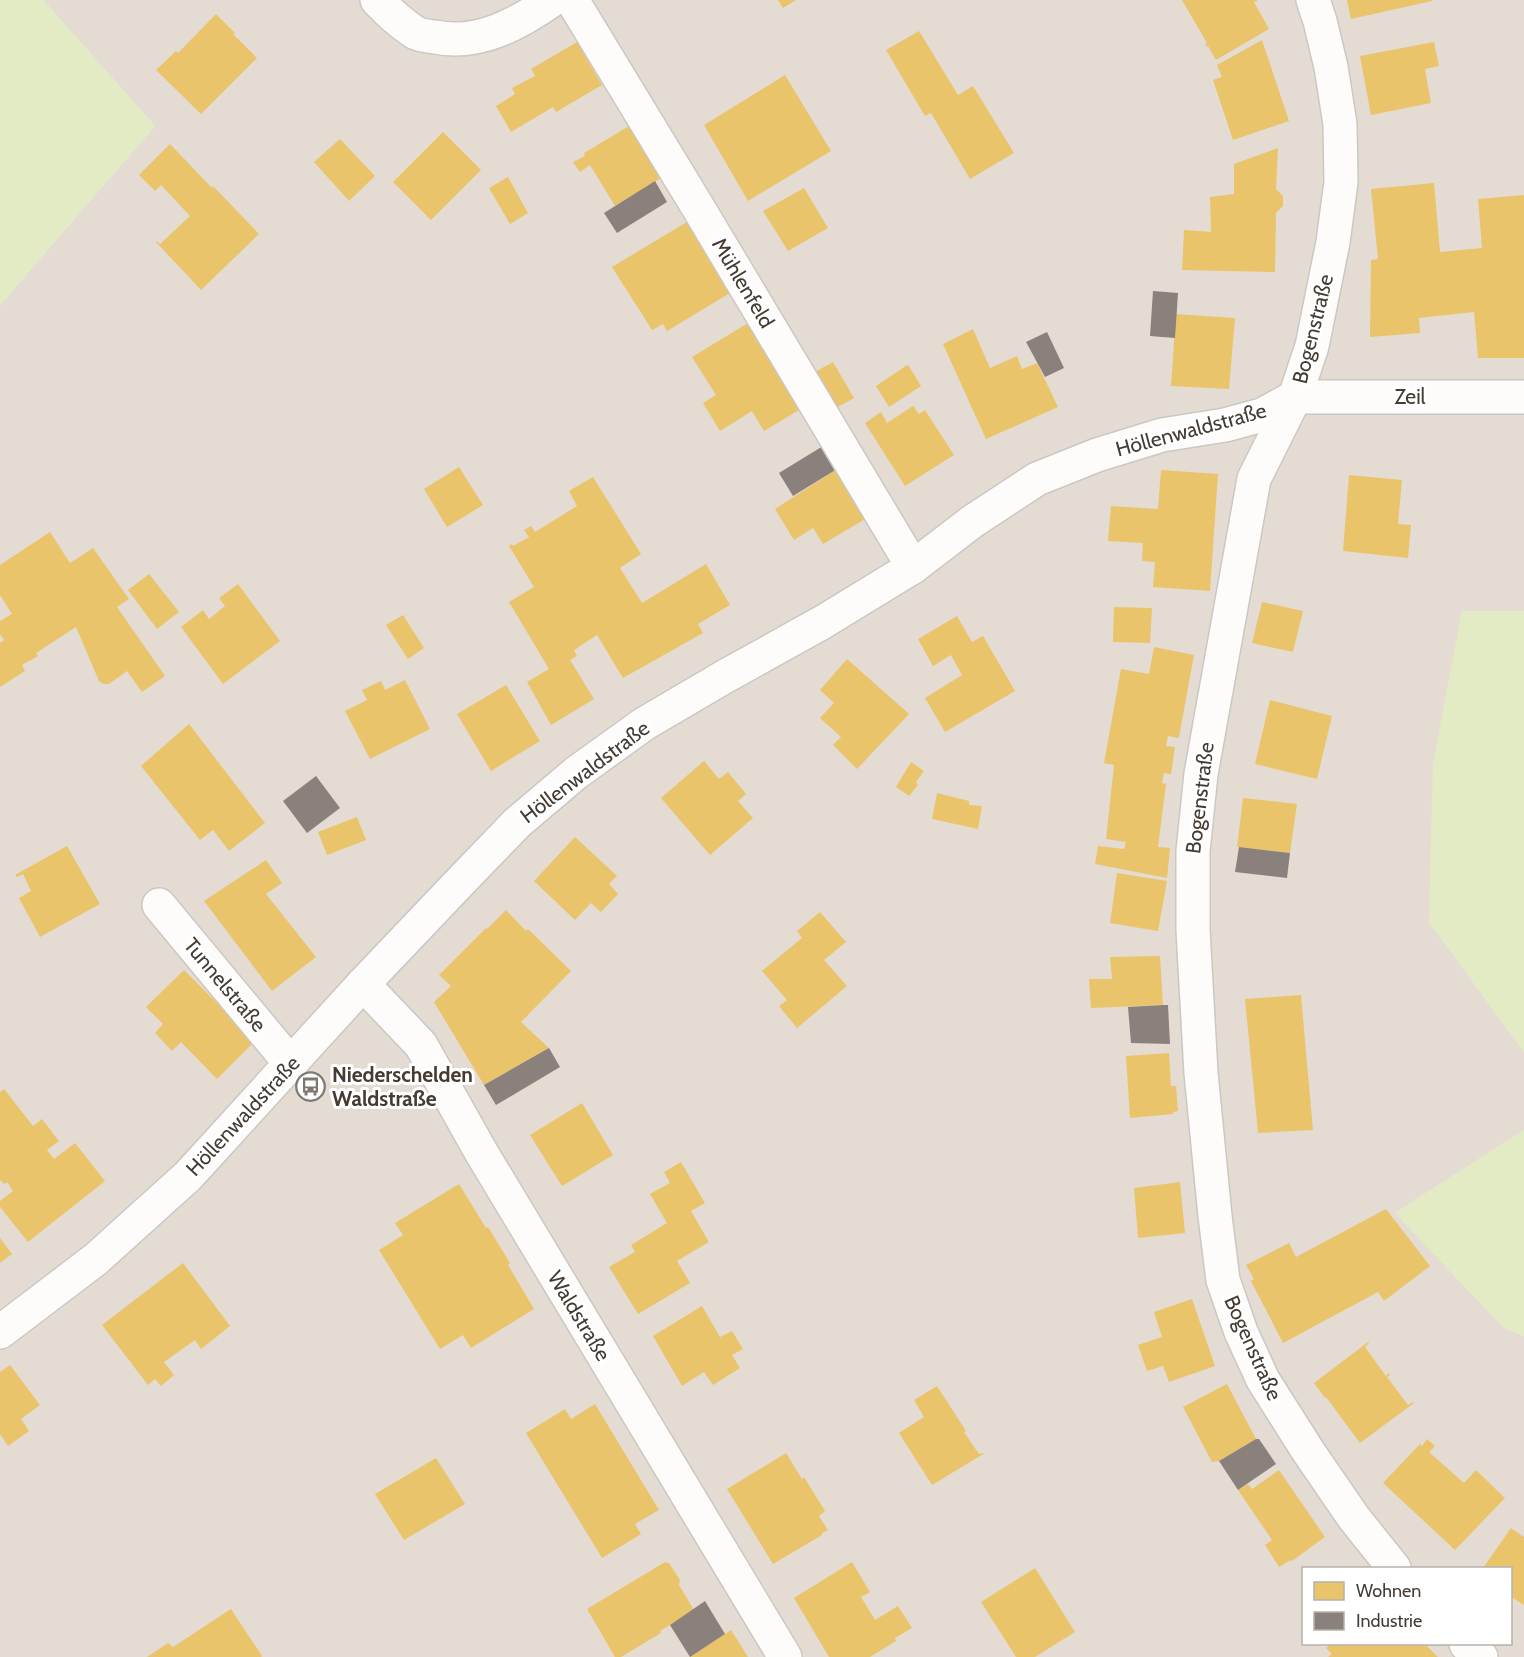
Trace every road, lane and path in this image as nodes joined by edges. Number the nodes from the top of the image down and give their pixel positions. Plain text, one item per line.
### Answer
1 (376, 0) edge
2 (552, 0) edge
3 (572, 0) edge
4 (1313, 0) edge
5 (1524, 397) edge
6 (1295, 398) junction
7 (913, 567) junction
8 (159, 905) dead end
9 (363, 984) junction
10 (291, 1064) junction
11 (0, 1332) edge
12 (1392, 1567) edge
13 (1467, 1645) edge
14 (785, 1657) edge
15 (1481, 1657) edge

1 - 2 street
3 - 7 street, Mühlenfeld
4 - 6 street, Bogenstraße
5 - 6 street, Zeil
6 - 7 street, Höllenwaldstraße
6 - 12 street, Bogenstraße
7 - 9 street, Höllenwaldstraße
8 - 10 street, Tunnelstraße
9 - 10 street, Höllenwaldstraße
9 - 14 street, Waldstraße
10 - 11 street, Höllenwaldstraße
13 - 15 street

